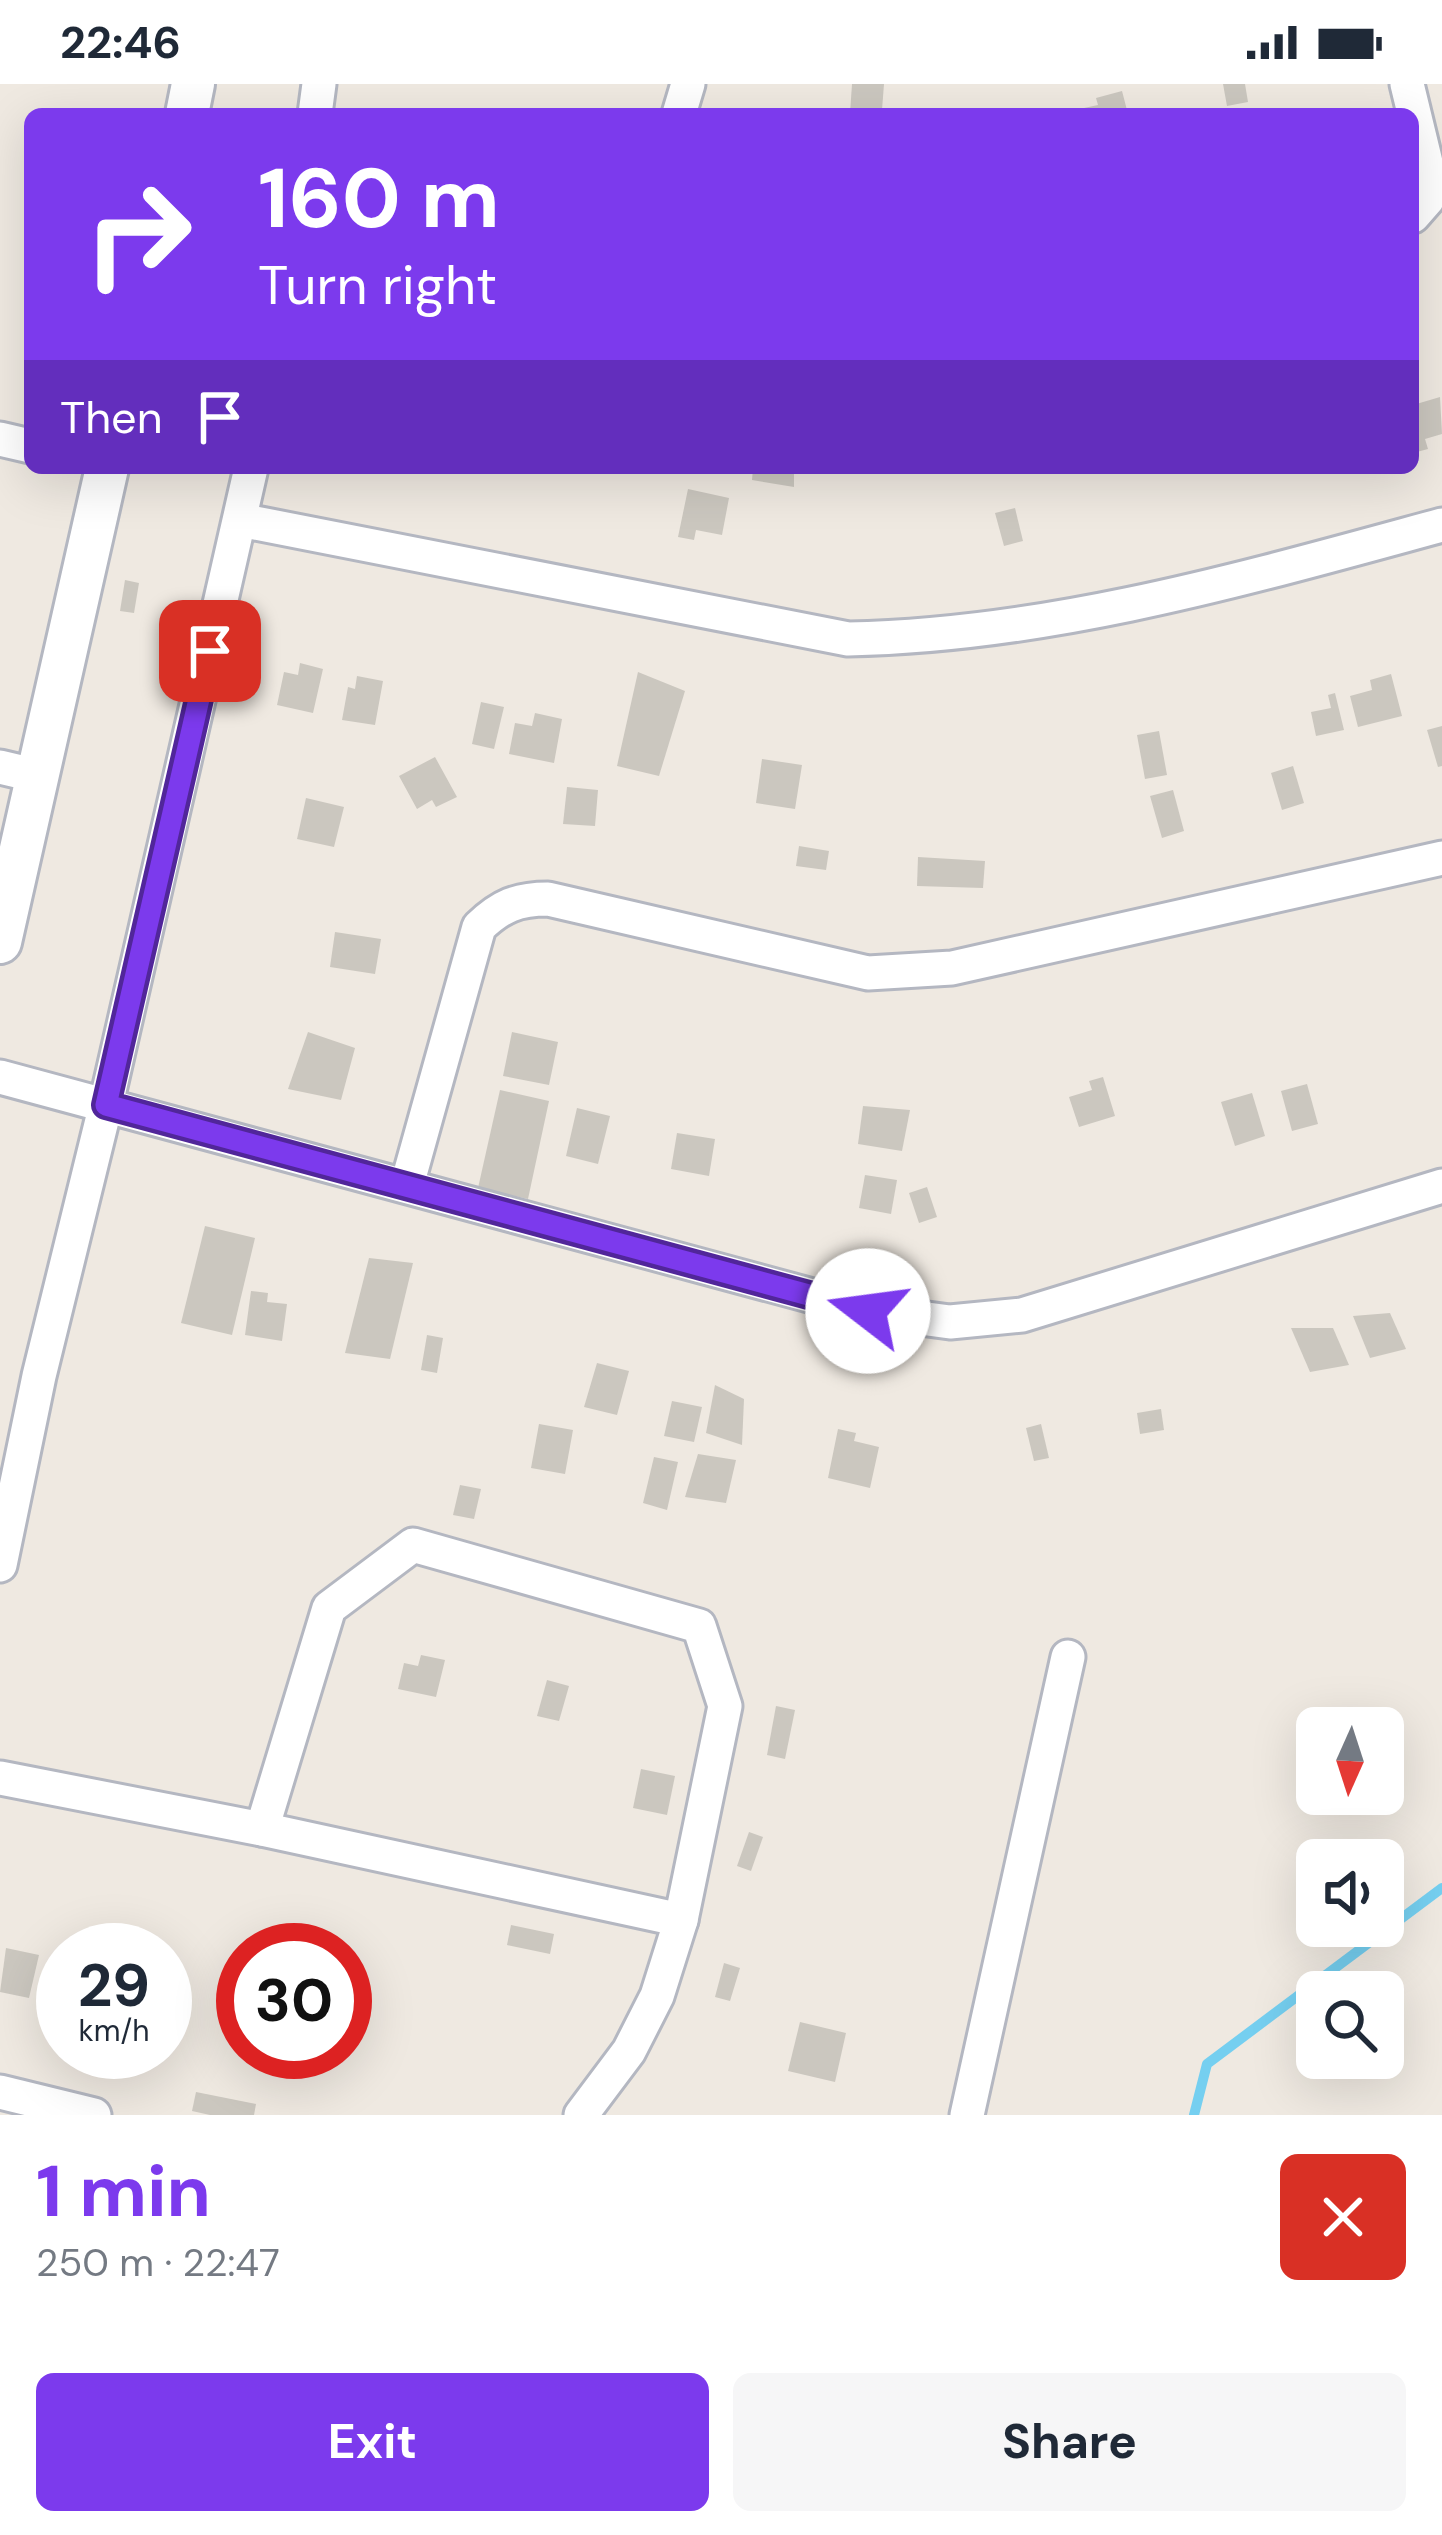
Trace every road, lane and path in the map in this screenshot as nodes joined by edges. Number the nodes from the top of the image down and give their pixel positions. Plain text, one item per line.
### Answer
1 (1419, 134) edge
2 (1419, 209) edge
3 (105, 474) edge
4 (250, 474) edge
5 (240, 520) junction
6 (1442, 525) edge
7 (19, 771) edge
8 (1442, 858) edge
9 (0, 942) edge
10 (0, 1077) edge
11 (106, 1105) junction
12 (407, 1185) junction
13 (1442, 1186) edge
14 (0, 1565) edge
15 (1069, 1658) dead end
16 (0, 1778) edge
17 (262, 1829) junction
18 (681, 1920) junction
19 (0, 2092) edge
20 (94, 2115) edge
21 (581, 2115) edge
22 (967, 2115) edge

1 - 2 street
3 - 7 street
4 - 5 street
5 - 6 street
5 - 11 street
7 - 9 street
8 - 12 street
10 - 11 street
11 - 12 street
11 - 14 street
12 - 13 street
15 - 22 street
16 - 17 street
17 - 18 street
17 - 18 street
18 - 21 street
19 - 20 street

